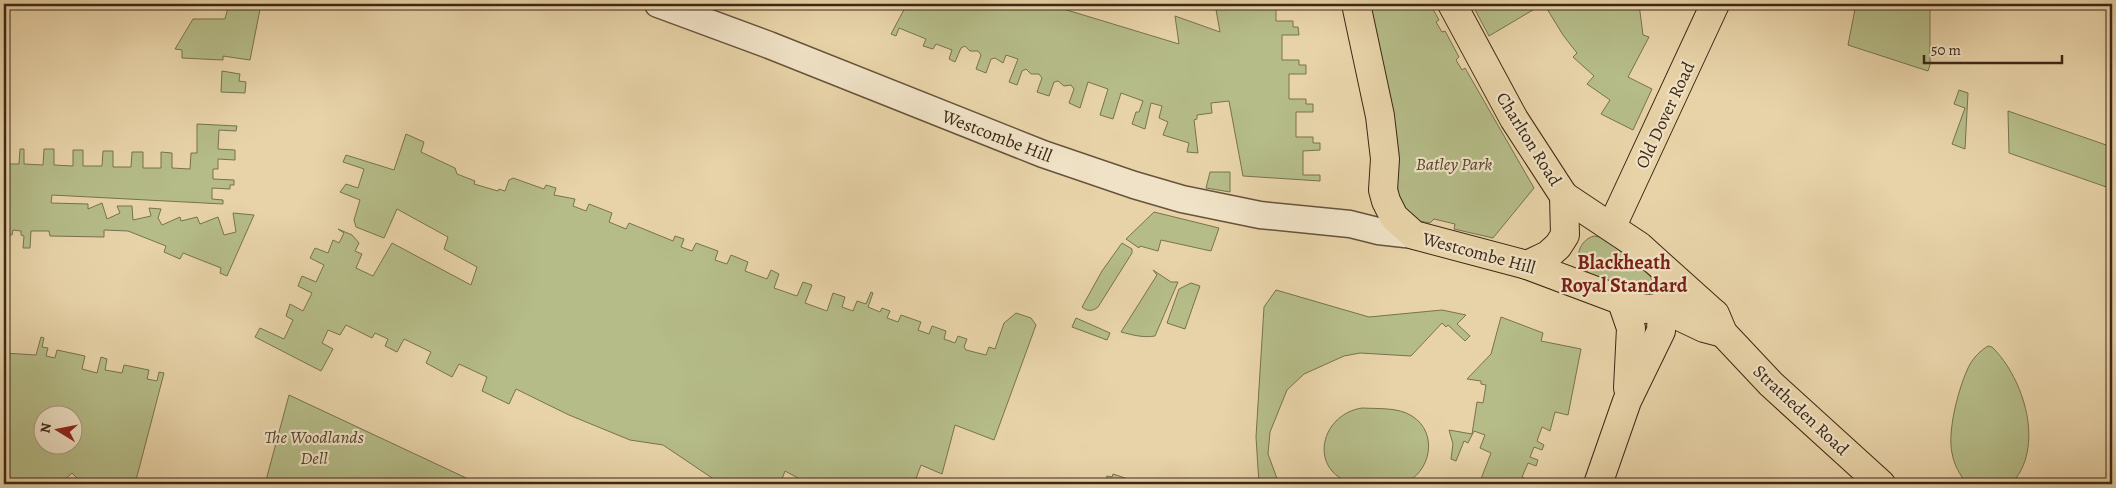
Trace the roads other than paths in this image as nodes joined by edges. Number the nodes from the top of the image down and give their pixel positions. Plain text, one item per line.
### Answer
1 (658, 4) edge
2 (1356, 4) edge
3 (1452, 4) edge
4 (1715, 4) edge
5 (1383, 190) junction
6 (1564, 196) junction
7 (1350, 224) junction
8 (1612, 226) junction
9 (1414, 235) junction
10 (1527, 265) junction
11 (1673, 277) junction
12 (1622, 302) junction
13 (1662, 308) junction
14 (1723, 333) junction
15 (1627, 402) junction
16 (1598, 484) edge
17 (1881, 484) edge

1 - 7 street, Westcombe Hill
2 - 5 main road
3 - 6 main road, Charlton Road
4 - 8 main road, Old Dover Road
5 - 7 street
5 - 9 main road
6 - 8 main road
6 - 10 main road, Charlton Road
7 - 9 street, Westcombe Hill
8 - 11 main road, Stratheden Road
9 - 10 main road, Westcombe Hill
10 - 12 main road, Westcombe Hill
11 - 13 main road
11 - 14 main road, Stratheden Road
12 - 13 main road, Westcombe Hill
12 - 15 main road
13 - 14 main road, Stratheden Road
13 - 15 main road
14 - 17 main road, Stratheden Road
15 - 16 main road

